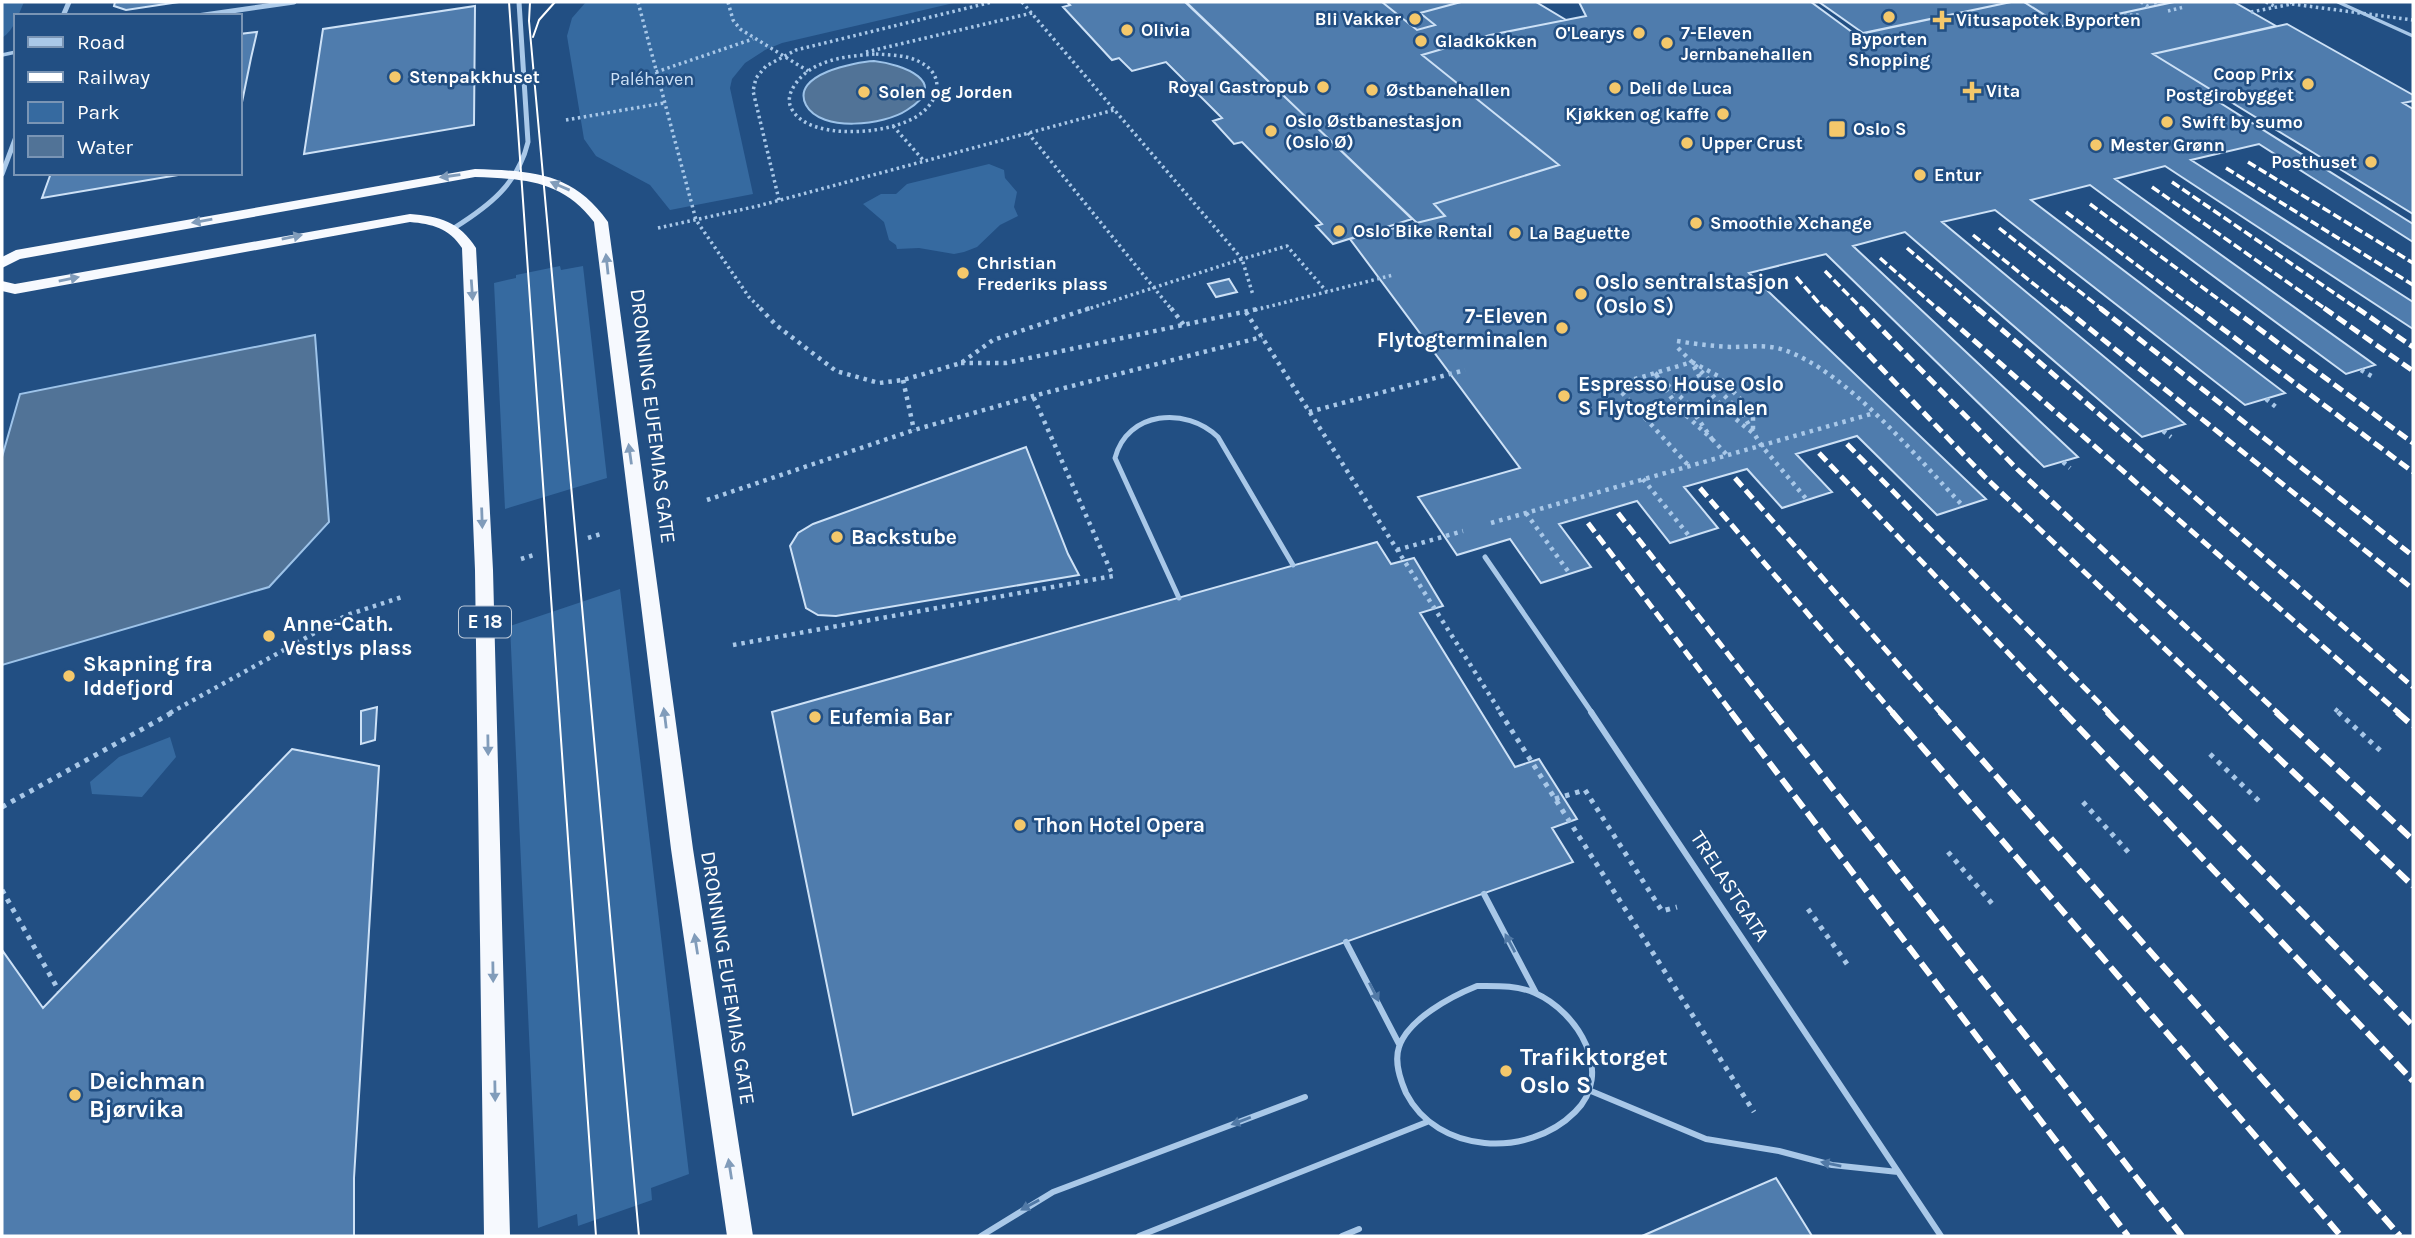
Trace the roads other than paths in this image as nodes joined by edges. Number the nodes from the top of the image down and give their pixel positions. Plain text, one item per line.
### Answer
1 (294, 2) edge
2 (520, 2) edge
3 (2338, 2) edge
4 (211, 14) edge
5 (2413, 36) edge
6 (14, 142) edge
7 (2, 174) edge
8 (517, 175) junction
9 (454, 228) junction
10 (2, 263) edge
11 (2, 286) edge
12 (1485, 557) dead end
13 (1293, 565) dead end
14 (1179, 598) dead end
15 (1484, 894) dead end
16 (1346, 942) dead end
17 (1536, 993) junction
18 (1399, 1044) junction
19 (1591, 1091) junction
20 (1305, 1097) dead end
21 (1427, 1122) junction
22 (1898, 1172) junction
23 (1359, 1230) dead end
24 (497, 1236) edge
25 (740, 1236) edge
26 (981, 1236) edge
27 (1139, 1236) edge
28 (1342, 1236) edge
29 (1941, 1236) edge

1 - 4 street
2 - 8 street
3 - 5 lane
6 - 7 street
8 - 9 street
8 -> 10 highway, DRONNING EUFEMIAS GATE
25 -> 8 highway, DRONNING EUFEMIAS GATE
11 -> 9 highway
9 -> 24 highway, E 18
12 - 22 lane, TRELASTGATA
13 - 14 lane
17 -> 15 lane
16 -> 18 lane
17 - 18 lane
17 - 19 lane
18 - 21 lane
19 - 21 lane
22 -> 19 lane
20 -> 26 lane
21 - 27 lane
22 - 29 lane, TRELASTGATA
23 - 28 lane

